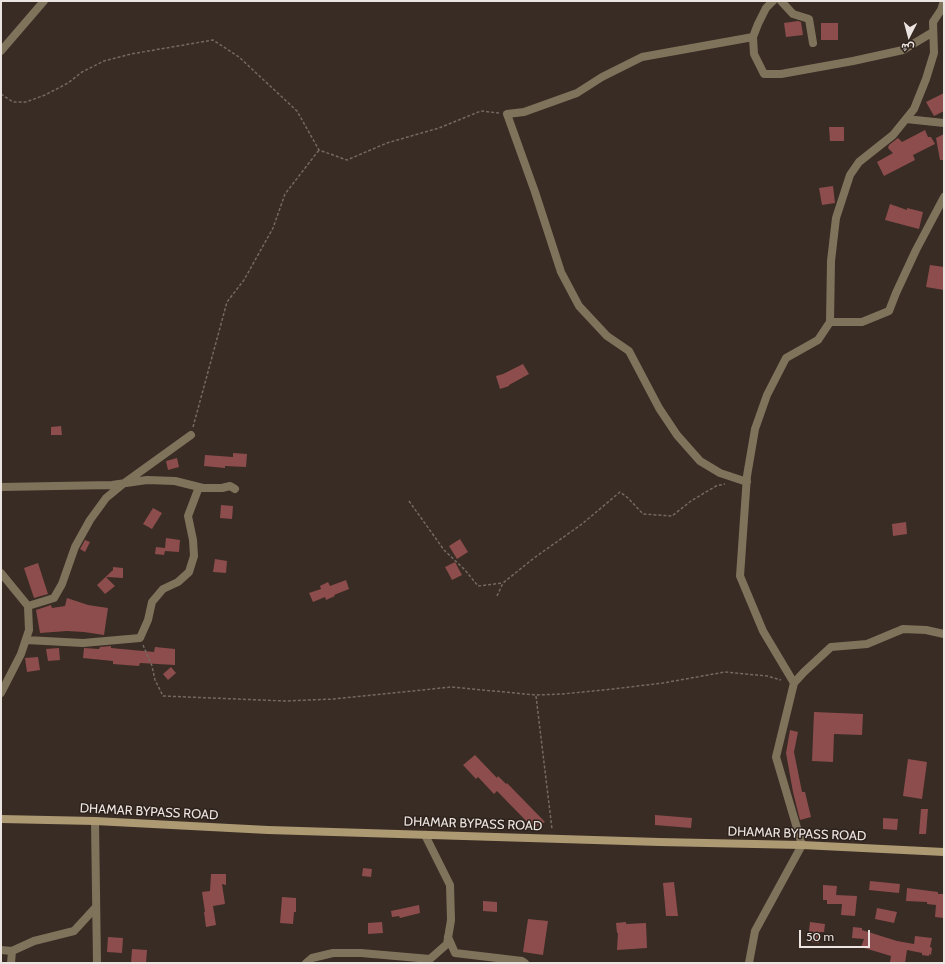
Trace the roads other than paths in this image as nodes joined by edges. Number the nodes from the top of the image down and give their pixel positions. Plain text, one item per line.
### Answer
1 (44, 1) edge
2 (772, 1) edge
3 (781, 1) edge
4 (944, 1) edge
5 (934, 32) junction
6 (753, 37) junction
7 (813, 43) dead end
8 (1, 51) edge
9 (906, 119) junction
10 (944, 123) edge
11 (944, 197) edge
12 (830, 322) junction
13 (191, 435) road end
14 (747, 482) junction
15 (123, 484) junction
16 (1, 487) edge
17 (198, 487) junction
18 (235, 489) dead end
19 (1, 573) edge
20 (28, 606) junction
21 (944, 634) edge
22 (26, 640) junction
23 (794, 683) junction
24 (2, 689) edge
25 (1, 819) edge
26 (95, 821) junction
27 (425, 835) junction
28 (802, 845) junction
29 (944, 852) edge
30 (96, 907) junction
31 (448, 937) junction
32 (1, 950) edge
33 (12, 951) junction
34 (11, 963) edge
35 (96, 963) edge
36 (306, 963) edge
37 (525, 963) edge
38 (749, 963) edge

1 - 8 street
2 - 6 street
3 - 7 street
4 - 5 street
5 - 6 street
5 - 9 street
6 - 14 street
9 - 10 street
9 - 12 street
11 - 12 street
12 - 14 street
13 - 15 street
14 - 23 street
15 - 16 street
15 - 17 street
15 - 20 street
17 - 18 street
17 - 22 street
19 - 20 street
20 - 22 street
21 - 23 street
22 - 24 street
23 - 28 street
25 - 26 main road, DHAMAR BYPASS ROAD
26 - 27 main road, DHAMAR BYPASS ROAD
26 - 30 street
27 - 28 main road, DHAMAR BYPASS ROAD
27 - 31 street
28 - 29 main road, DHAMAR BYPASS ROAD
28 - 38 street
30 - 33 street
30 - 35 street
31 - 36 street
31 - 37 street
32 - 33 street
33 - 34 street

